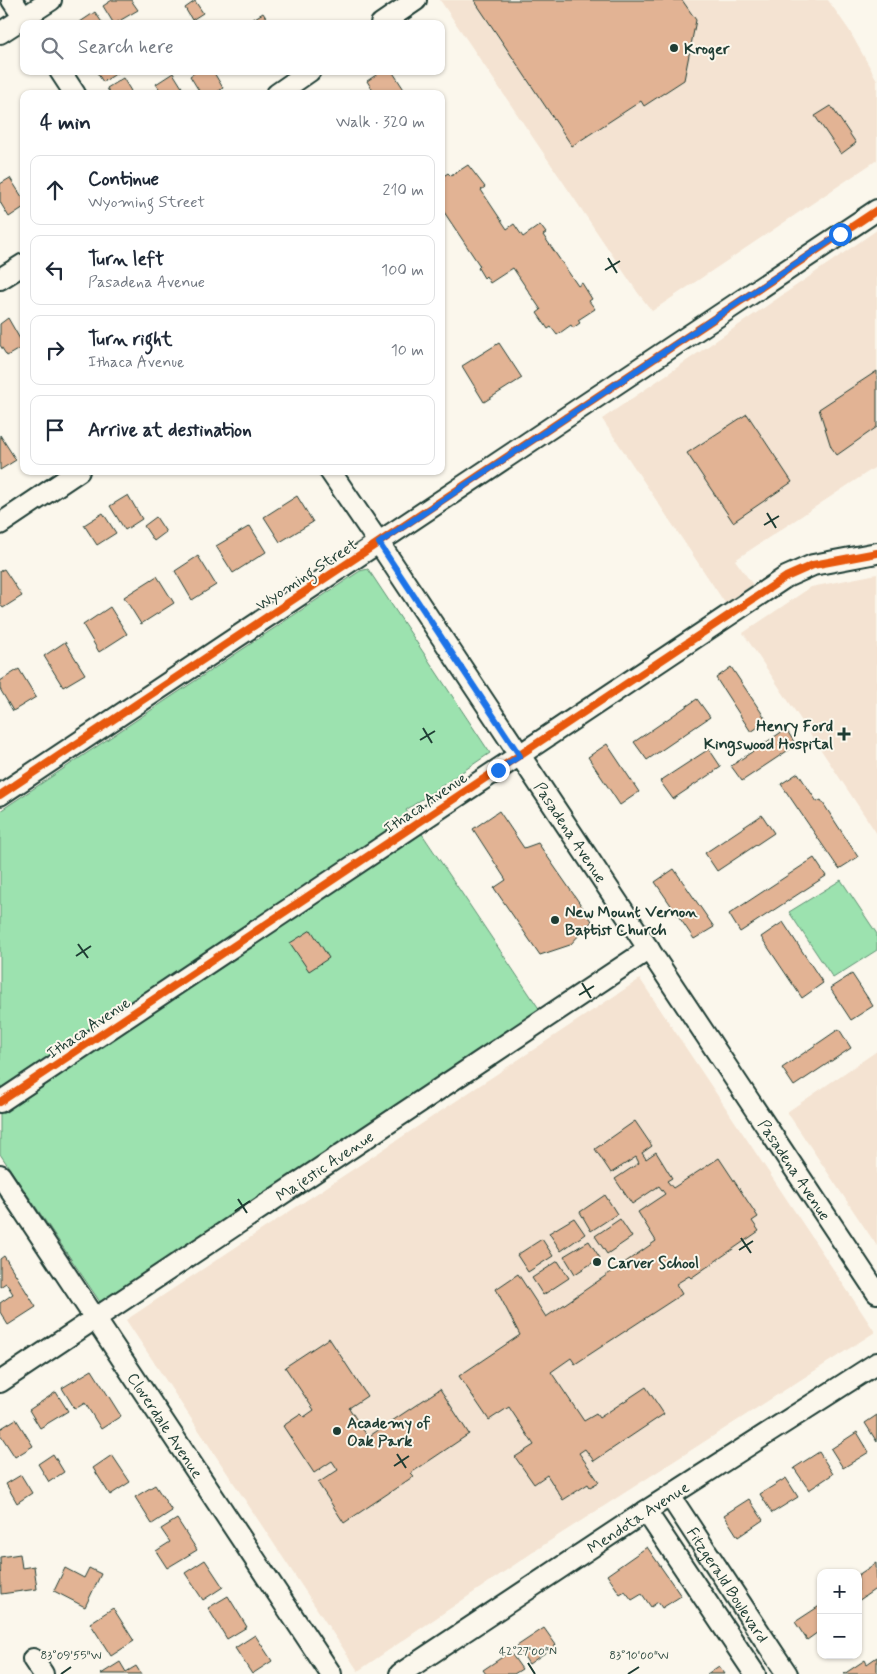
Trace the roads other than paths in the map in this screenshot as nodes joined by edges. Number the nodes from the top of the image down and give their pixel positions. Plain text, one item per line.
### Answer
1 (12, 0) edge
2 (50, 0) edge
3 (416, 0) edge
4 (25, 20) edge
5 (27, 20) edge
6 (387, 20) edge
7 (20, 24) edge
8 (0, 34) edge
9 (63, 75) edge
10 (304, 75) edge
11 (72, 90) edge
12 (283, 90) edge
13 (877, 210) edge
14 (20, 266) edge
15 (0, 279) edge
16 (73, 475) edge
17 (333, 475) edge
18 (0, 524) edge
19 (379, 543) junction
20 (877, 553) edge
21 (520, 756) junction
22 (0, 795) edge
23 (649, 949) junction
24 (0, 1102) edge
25 (0, 1175) edge
26 (877, 1294) edge
27 (96, 1319) junction
28 (877, 1363) edge
29 (0, 1382) edge
30 (670, 1496) junction
31 (646, 1511) junction
32 (331, 1674) edge
33 (400, 1674) edge
34 (755, 1674) edge
35 (787, 1674) edge

1 - 4 street
2 - 5 street
3 - 6 street
7 - 8 street
9 - 11 street
10 - 12 street
13 - 19 street, Wyoming Street
14 - 15 street
16 - 18 street
17 - 19 street, Pasadena Avenue
19 - 21 street, Pasadena Avenue
19 - 22 street, Wyoming Street
20 - 21 street, Ithaca Avenue
21 - 23 street, Pasadena Avenue
21 - 24 street, Ithaca Avenue
23 - 26 street, Pasadena Avenue
23 - 27 street, Majestic Avenue
25 - 27 street, Cloverdale Avenue
27 - 29 street, Majestic Avenue
27 - 32 street, Cloverdale Avenue
28 - 30 street, Mendota Avenue
30 - 31 street, Mendota Avenue
30 - 35 street, Fitzgerald Boulevard
31 - 33 street, Mendota Avenue
31 - 34 street, Fitzgerald Boulevard

